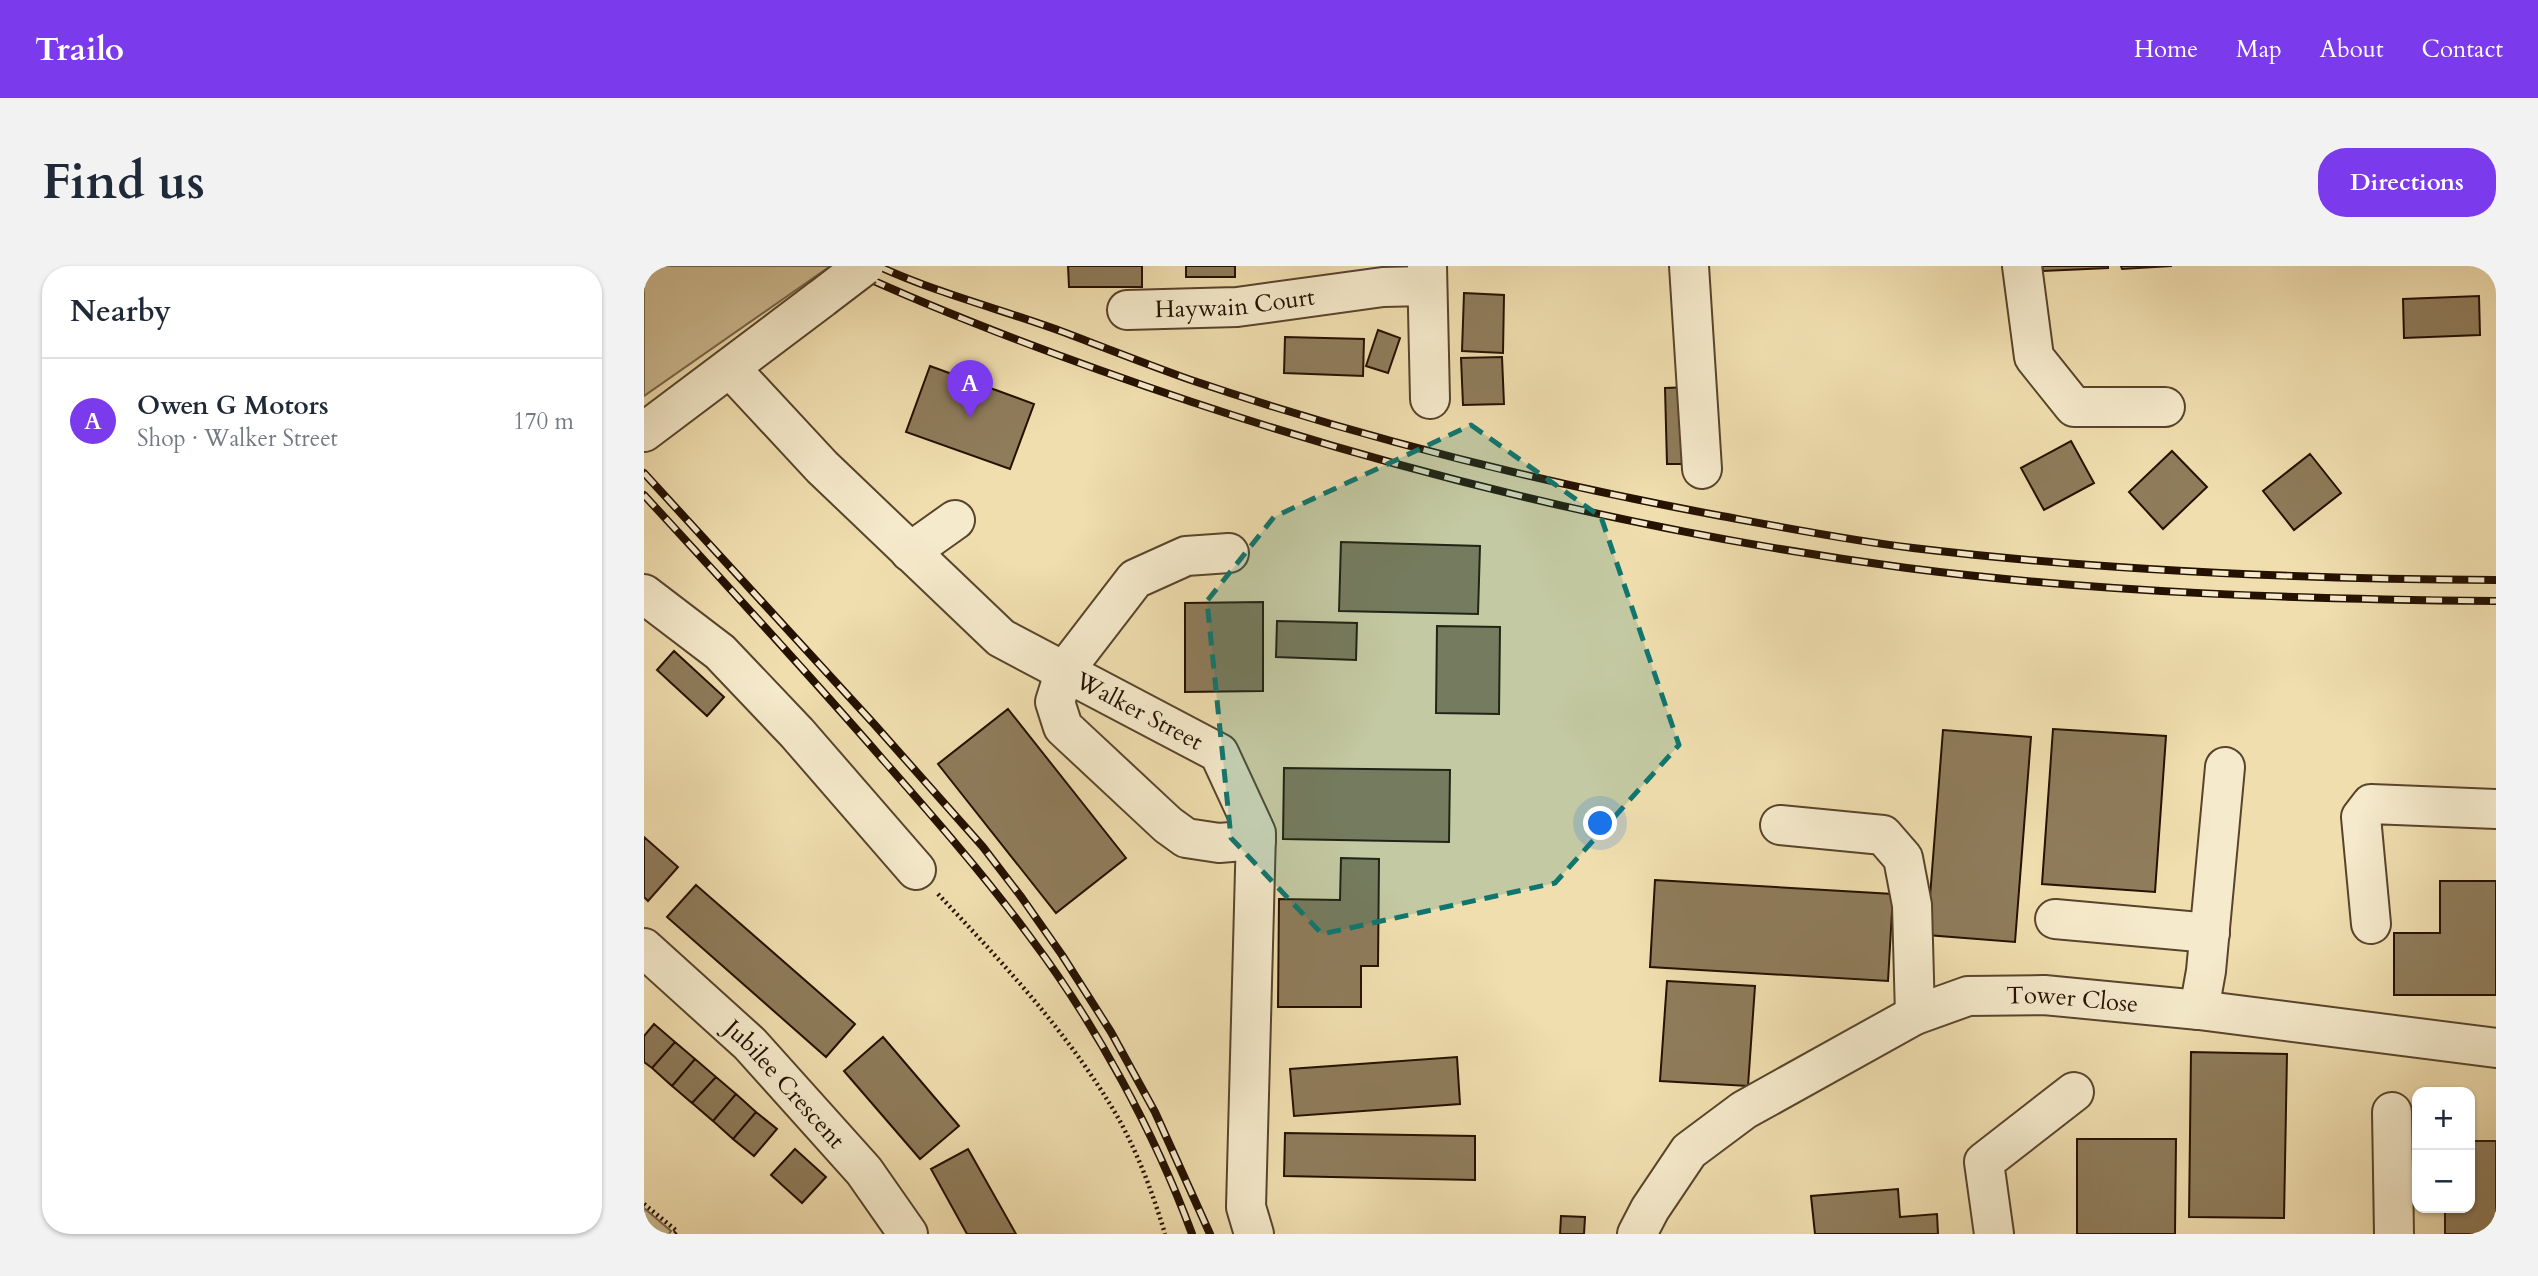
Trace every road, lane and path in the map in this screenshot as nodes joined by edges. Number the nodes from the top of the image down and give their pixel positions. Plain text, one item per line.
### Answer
1 (864, 266) edge
2 (1689, 266) edge
3 (2022, 266) edge
4 (1426, 276) edge
5 (1127, 310) dead end
6 (730, 368) junction
7 (1430, 399) dead end
8 (2165, 407) dead end
9 (645, 431) edge
10 (1702, 469) dead end
11 (956, 520) dead end
12 (911, 552) junction
13 (1229, 553) dead end
14 (644, 594) edge
15 (1065, 670) junction
16 (2225, 767) dead end
17 (2496, 809) edge
18 (1780, 825) dead end
19 (1256, 840) junction
20 (916, 870) joint
21 (2055, 919) dead end
22 (2371, 924) dead end
23 (2210, 933) junction
24 (644, 948) edge
25 (2199, 1010) junction
26 (1915, 1015) junction
27 (2496, 1048) edge
28 (2074, 1092) dead end
29 (2392, 1112) dead end
30 (644, 1204) edge
31 (674, 1234) edge
32 (908, 1234) edge
33 (1165, 1234) edge
34 (1254, 1234) edge
35 (1637, 1234) edge
36 (1994, 1234) edge
37 (2394, 1234) edge

1 - 6 street, bridge
2 - 10 street
3 - 8 street
4 - 5 street, Haywain Court
4 - 7 street, Haywain Court
6 - 9 street
6 - 12 street, Walker Street
11 - 12 street
12 - 15 street, Walker Street
13 - 15 street
14 - 20 street
15 - 19 street, Walker Street
15 - 19 street
16 - 23 street
17 - 22 street
18 - 26 street
19 - 34 street, Walker Street
20 - 33 path
21 - 23 street
23 - 25 street
24 - 32 street, Jubilee Crescent
25 - 26 street, Tower Close
25 - 27 street, Tower Close
26 - 35 street, Tower Close
28 - 36 street
29 - 37 street
30 - 31 path

